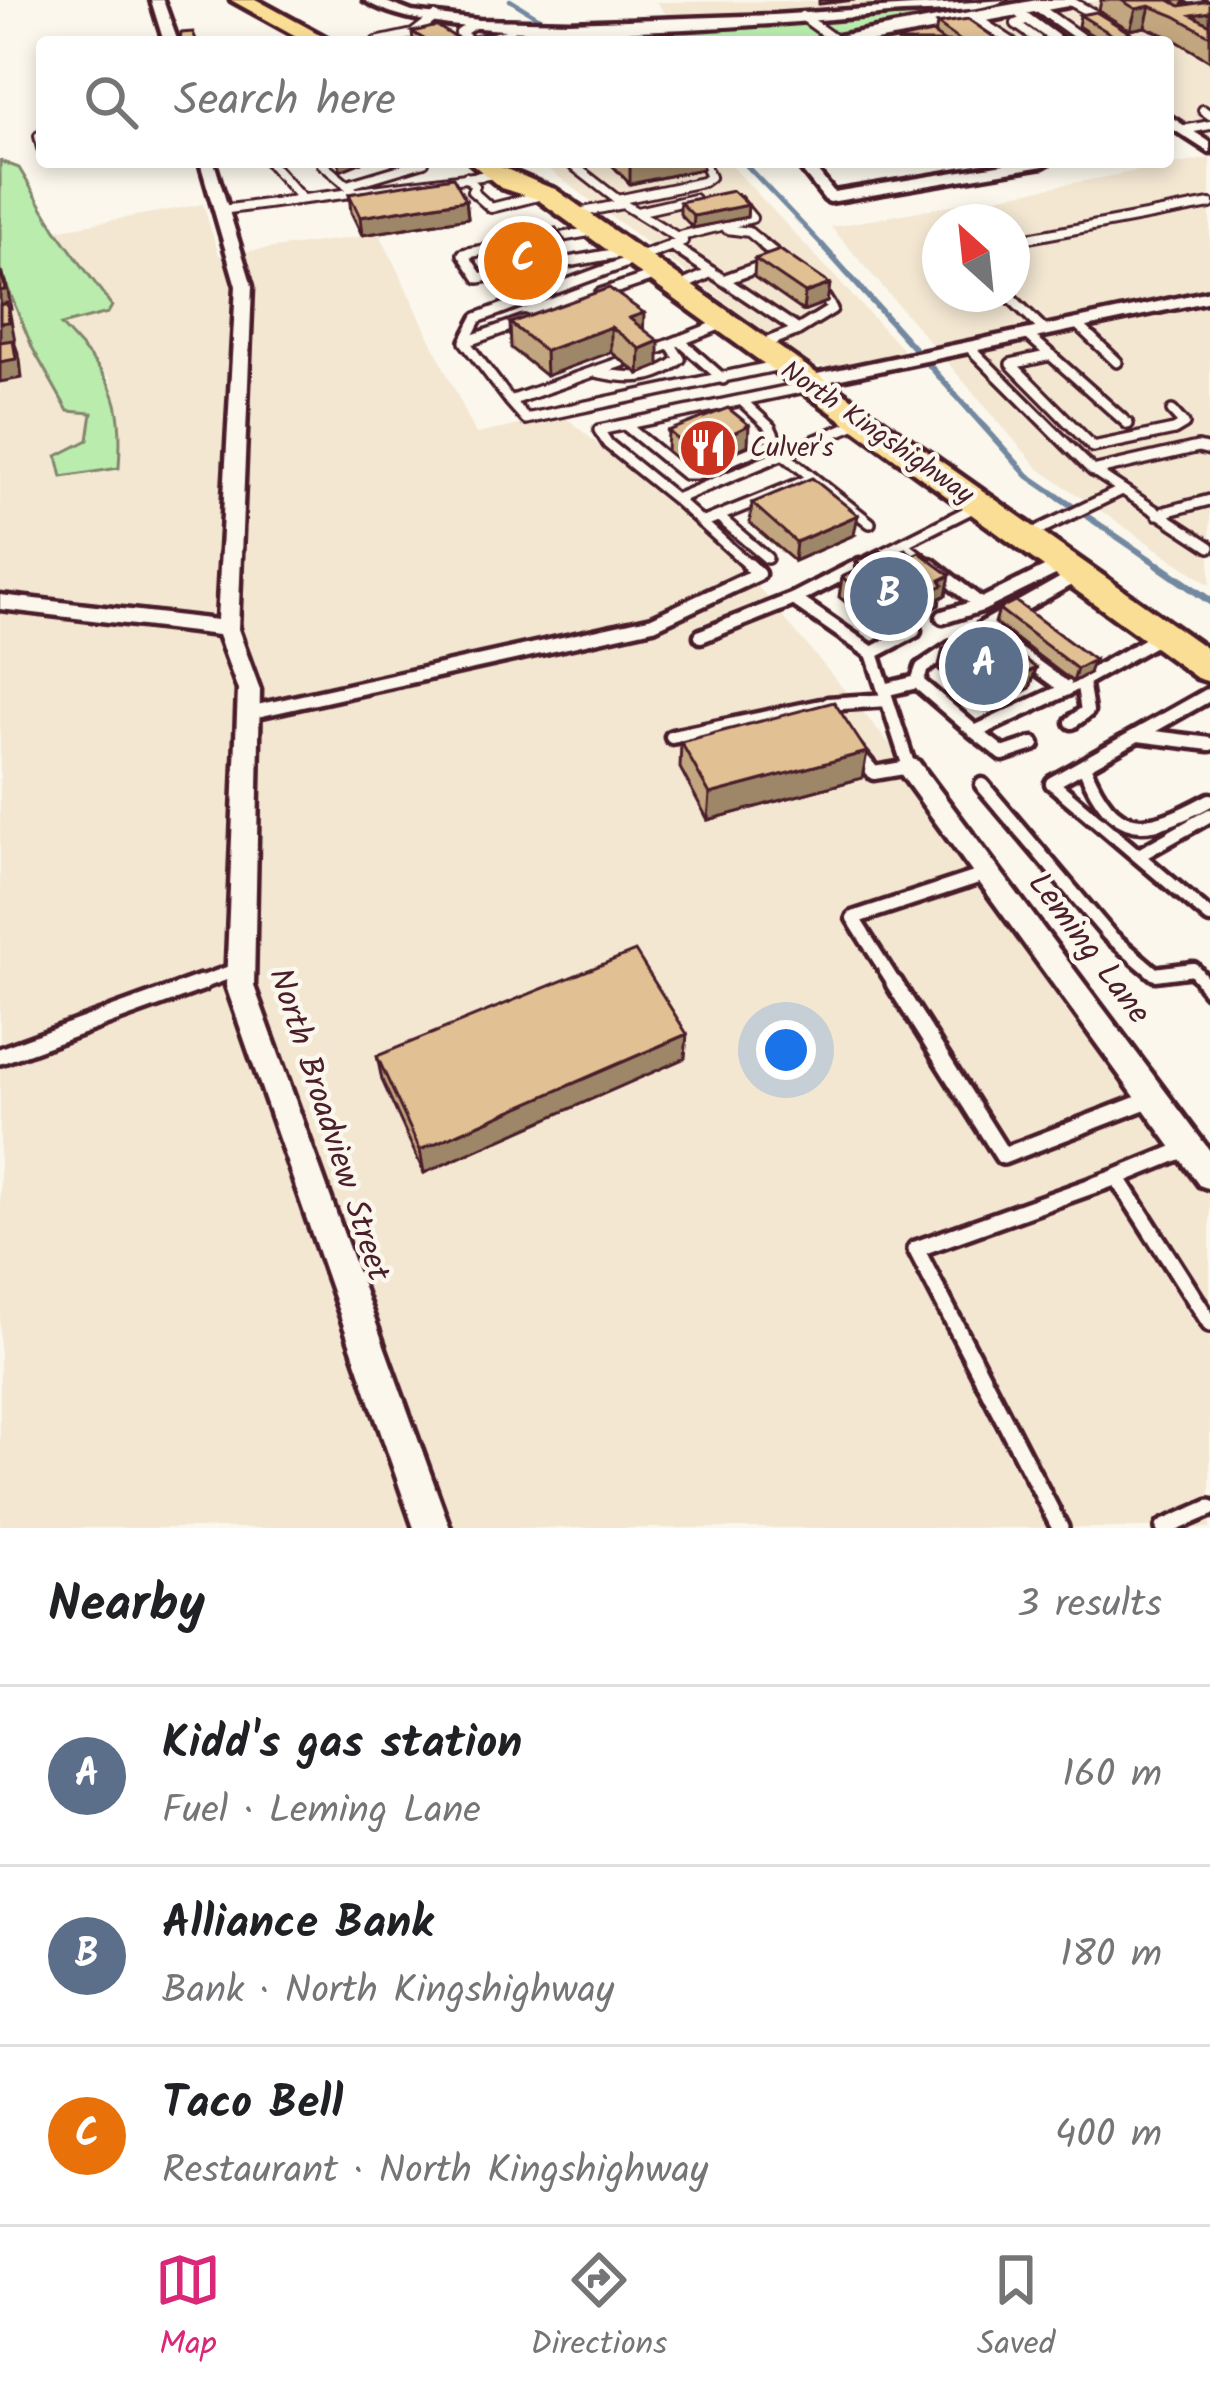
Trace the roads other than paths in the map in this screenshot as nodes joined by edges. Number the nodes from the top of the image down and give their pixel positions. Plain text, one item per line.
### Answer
1 (157, 0) edge
2 (241, 0) edge
3 (272, 0) edge
4 (370, 0) edge
5 (400, 0) edge
6 (642, 0) edge
7 (1192, 0) edge
8 (1074, 3) edge
9 (1104, 6) dead end
10 (1020, 9) edge
11 (1210, 11) edge
12 (416, 14) junction
13 (802, 16) junction
14 (435, 17) junction
15 (660, 22) junction
16 (965, 23) junction
17 (1112, 28) edge
18 (516, 29) junction
19 (169, 36) edge
20 (310, 36) edge
21 (340, 36) edge
22 (408, 36) edge
23 (520, 36) edge
24 (830, 36) edge
25 (878, 36) edge
26 (999, 36) edge
27 (1047, 36) edge
28 (1075, 36) edge
29 (1174, 123) edge
30 (1210, 125) edge
31 (1187, 133) junction
32 (1174, 138) edge
33 (1209, 147) edge
34 (209, 168) edge
35 (274, 168) edge
36 (327, 168) edge
37 (407, 168) edge
38 (577, 168) edge
39 (706, 168) edge
40 (807, 168) edge
41 (1006, 168) edge
42 (442, 170) dead end
43 (490, 173) edge
44 (452, 178) junction
45 (351, 188) junction
46 (727, 195) edge
47 (710, 196) edge
48 (302, 199) junction
49 (620, 202) junction
50 (1210, 204) edge
51 (221, 210) junction
52 (637, 212) junction
53 (583, 222) junction
54 (1030, 238) edge
55 (678, 242) junction
56 (782, 259) junction
57 (648, 269) junction
58 (796, 271) edge
59 (712, 272) junction
60 (723, 280) junction
61 (811, 283) edge
62 (1210, 296) edge
63 (592, 297) edge
64 (1020, 312) edge
65 (529, 320) edge
66 (722, 324) junction
67 (1077, 324) junction
68 (798, 330) junction
69 (1037, 333) junction
70 (465, 342) junction
71 (675, 343) junction
72 (964, 348) junction
73 (644, 354) edge
74 (1051, 355) junction
75 (624, 361) edge
76 (1117, 362) dead end
77 (787, 370) junction
78 (595, 372) junction
79 (723, 379) junction
80 (510, 401) junction
81 (742, 401) junction
82 (1172, 411) dead end
83 (860, 422) junction
84 (1128, 424) dead end
85 (625, 425) junction
86 (775, 442) junction
87 (1210, 450) edge
88 (786, 453) junction
89 (1093, 471) junction
90 (812, 478) junction
91 (1120, 491) junction
92 (676, 499) junction
93 (1210, 500) edge
94 (978, 506) junction
95 (1157, 514) junction
96 (719, 517) junction
97 (702, 523) junction
98 (870, 523) dead end
99 (1024, 538) junction
100 (903, 544) junction
101 (1210, 548) edge
102 (767, 558) dead end
103 (1070, 570) junction
104 (794, 599) junction
105 (0, 602) edge
106 (981, 605) junction
107 (1015, 608) junction
108 (943, 617) dead end
109 (1036, 622) edge
110 (983, 628) junction
111 (227, 629) junction
112 (914, 632) dead end
113 (701, 636) dead end
114 (1192, 650) edge
115 (872, 653) junction
116 (1090, 660) edge
117 (1102, 669) junction
118 (1082, 680) junction
119 (916, 682) junction
120 (1067, 689) junction
121 (1210, 694) edge
122 (886, 695) junction
123 (829, 704) junction
124 (248, 713) junction
125 (838, 721) edge
126 (1072, 722) dead end
127 (975, 732) junction
128 (1137, 735) junction
129 (672, 736) dead end
130 (847, 737) edge
131 (1033, 744) dead end
132 (1210, 744) edge
133 (1084, 766) junction
134 (909, 767) junction
135 (982, 785) dead end
136 (1210, 800) edge
137 (1210, 815) edge
138 (1141, 854) junction
139 (988, 874) junction
140 (1210, 917) edge
141 (1210, 964) edge
142 (240, 968) junction
143 (1193, 969) junction
144 (1210, 989) edge
145 (0, 1055) edge
146 (1154, 1098) junction
147 (1190, 1148) junction
148 (1210, 1175) edge
149 (1117, 1177) junction
150 (1210, 1323) edge
151 (1210, 1508) edge
152 (432, 1528) edge
153 (1060, 1528) edge
154 (1164, 1528) edge

1 - 19 street
2 - 20 main road
3 - 21 main road
4 - 12 street
5 - 12 street
6 - 15 street
7 - 11 street
8 - 9 lane
8 - 10 main road
8 - 17 lane
10 - 13 street
10 - 16 main road
10 - 27 street
10 - 28 lane
12 - 14 street
13 - 15 street
13 - 24 lane
14 - 18 street
14 - 22 lane
15 - 18 street
16 - 25 main road
16 - 26 lane
18 - 23 lane
29 - 31 street
30 - 31 lane
31 - 32 street
31 - 33 street
34 - 51 street, North Broadview Street
35 - 48 lane
36 - 45 lane
37 - 45 lane
38 - 49 lane
39 - 49 lane
40 - 41 street
42 - 44 lane
43 - 44 lane
43 - 53 main road, North Kingshighway
44 - 45 lane
45 - 48 lane
46 - 55 lane
47 - 52 lane
48 - 51 lane
49 - 52 lane
49 - 53 lane
50 - 54 lane
51 - 111 street, North Broadview Street
52 - 55 lane
53 - 57 main road, North Kingshighway
53 - 57 lane
55 - 56 lane
55 - 57 lane
55 - 59 lane
56 - 58 lane
56 - 60 lane
57 - 59 lane
57 - 63 lane
57 - 66 main road, North Kingshighway
57 - 70 lane
59 - 60 lane
60 - 68 lane
61 - 68 lane
62 - 67 street
64 - 69 lane
65 - 70 lane
66 - 71 lane
66 - 77 main road, North Kingshighway
67 - 69 street
67 - 76 lane
68 - 77 lane
69 - 72 street
69 - 74 lane
70 - 80 lane
71 - 73 lane
71 - 78 lane
71 - 79 lane
72 - 77 street
72 - 89 lane
74 - 82 lane
74 - 84 lane
75 - 78 lane
77 - 79 lane
77 - 81 lane
77 - 83 main road, North Kingshighway
78 - 80 lane
79 - 80 lane
81 - 85 lane
81 - 86 lane
83 - 88 lane
83 - 94 main road, North Kingshighway
85 - 86 lane
85 - 92 lane
86 - 88 lane
87 - 89 lane
88 - 90 lane
88 - 92 lane
89 - 91 lane
90 - 96 lane
90 - 98 lane
91 - 95 lane
91 - 99 lane
92 - 97 lane
93 - 95 lane
94 - 99 main road, North Kingshighway
94 - 100 lane
95 - 101 lane
96 - 97 lane
96 - 102 lane
97 - 124 lane
99 - 103 main road, North Kingshighway
100 - 104 lane
100 - 106 lane
103 - 106 lane
103 - 107 lane
103 - 114 main road, North Kingshighway
104 - 113 lane
104 - 115 lane
105 - 111 street
106 - 108 lane
107 - 109 lane
107 - 110 lane
110 - 119 lane
110 - 120 lane
111 - 124 street, North Broadview Street
112 - 115 lane
114 - 117 lane
115 - 122 lane
116 - 117 lane
117 - 118 lane
118 - 120 lane
118 - 126 lane
119 - 122 lane
119 - 127 lane
120 - 127 lane
121 - 128 lane
122 - 123 lane
122 - 134 lane
123 - 125 lane
123 - 129 lane
124 - 142 street, North Broadview Street
127 - 131 lane
128 - 132 lane
128 - 133 lane
130 - 134 lane
133 - 136 lane
133 - 138 lane
134 - 139 street, Leming Lane
135 - 143 lane
137 - 138 lane
138 - 140 lane
139 - 146 street, Leming Lane
139 - 146 lane
141 - 143 lane
142 - 145 lane
142 - 152 street, North Broadview Street
143 - 144 lane
146 - 147 street, Leming Lane
147 - 148 street, Leming Lane
147 - 149 lane
149 - 150 lane
149 - 153 lane
151 - 154 lane

